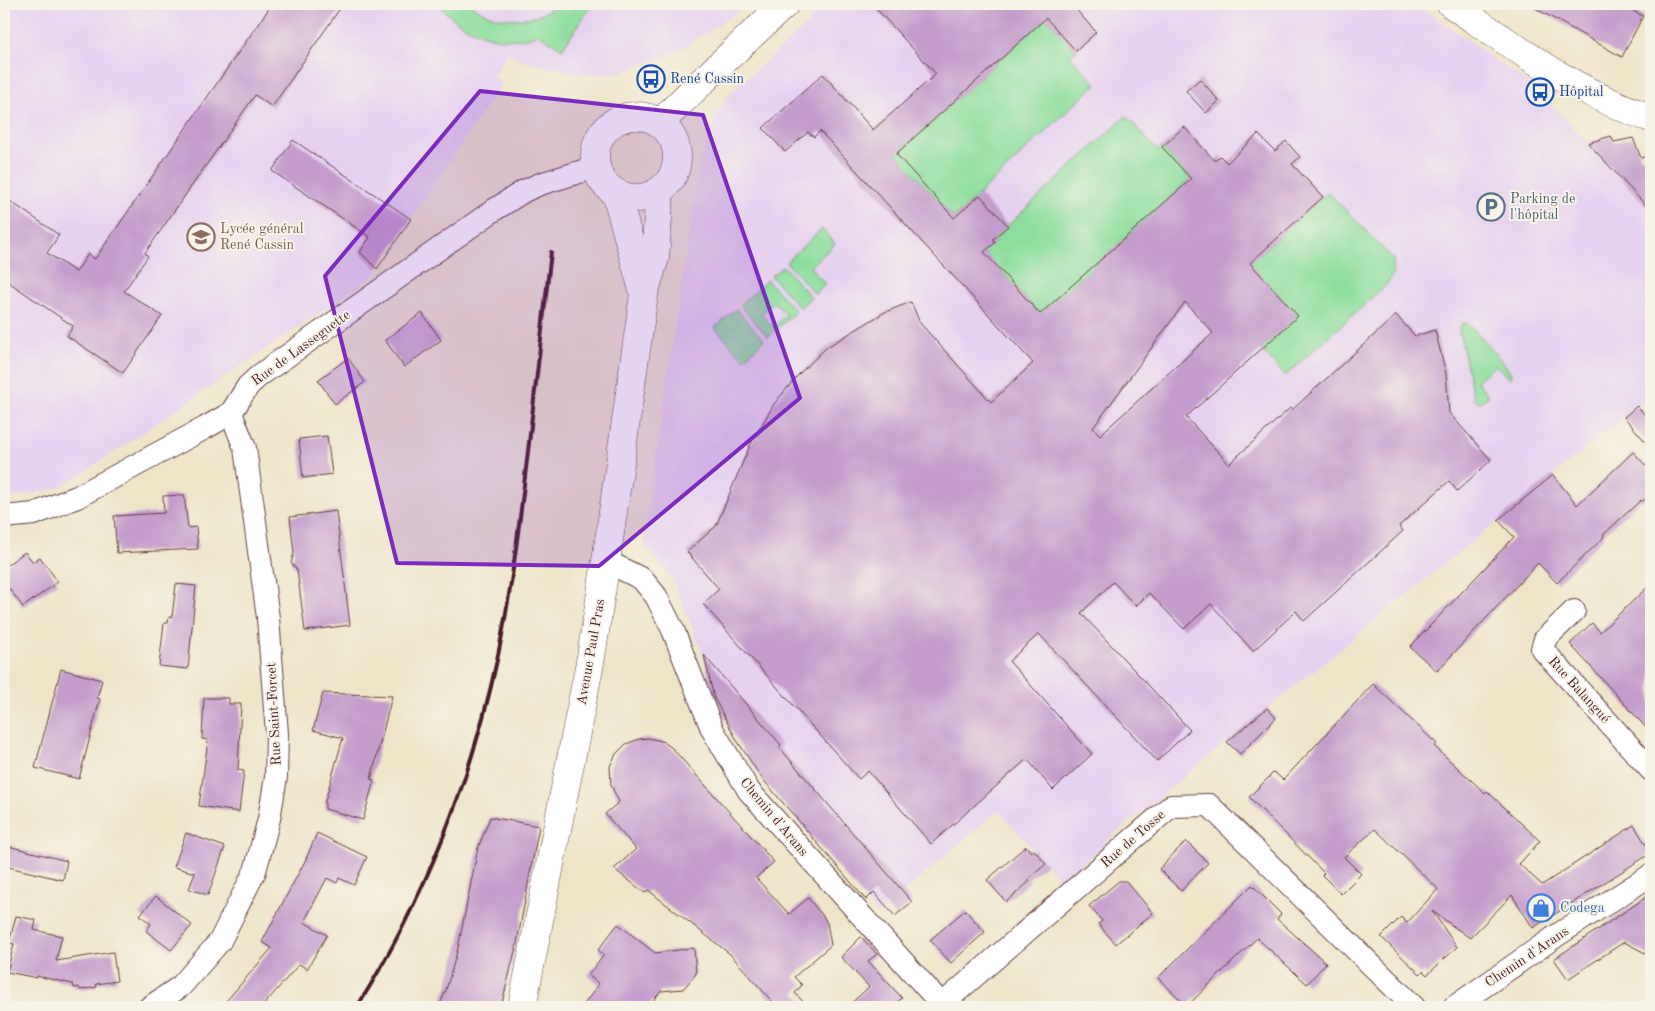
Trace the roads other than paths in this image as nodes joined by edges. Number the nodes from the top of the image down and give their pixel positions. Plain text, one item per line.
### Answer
1 (785, 4) edge
2 (1451, 4) edge
3 (1651, 118) edge
4 (660, 123) junction
5 (596, 167) junction
6 (660, 190) junction
7 (616, 193) junction
8 (644, 294) junction
9 (231, 413) junction
10 (4, 517) edge
11 (606, 561) junction
12 (1574, 611) dead end
13 (1651, 770) edge
14 (1651, 875) edge
15 (941, 1006) edge
16 (150, 1007) edge
17 (522, 1007) edge
18 (1414, 1007) edge
19 (1454, 1007) edge

1 - 4 street
2 - 3 street
4 - 5 street
4 - 6 street
5 - 7 street
5 - 9 street, Rue de Lasseguette
6 - 7 street
6 - 8 street, Avenue Paul Pras
7 - 8 street, Avenue Paul Pras
8 - 11 street, Avenue Paul Pras
9 - 10 street, Rue de Lasseguette
9 - 16 street, Rue Saint-Forcet
11 - 15 street, Chemin d'Arans
11 - 17 street, Avenue Paul Pras
12 - 13 street, Rue Balangué
14 - 19 street, Chemin d'Arans
15 - 18 street, Rue de Tosse

